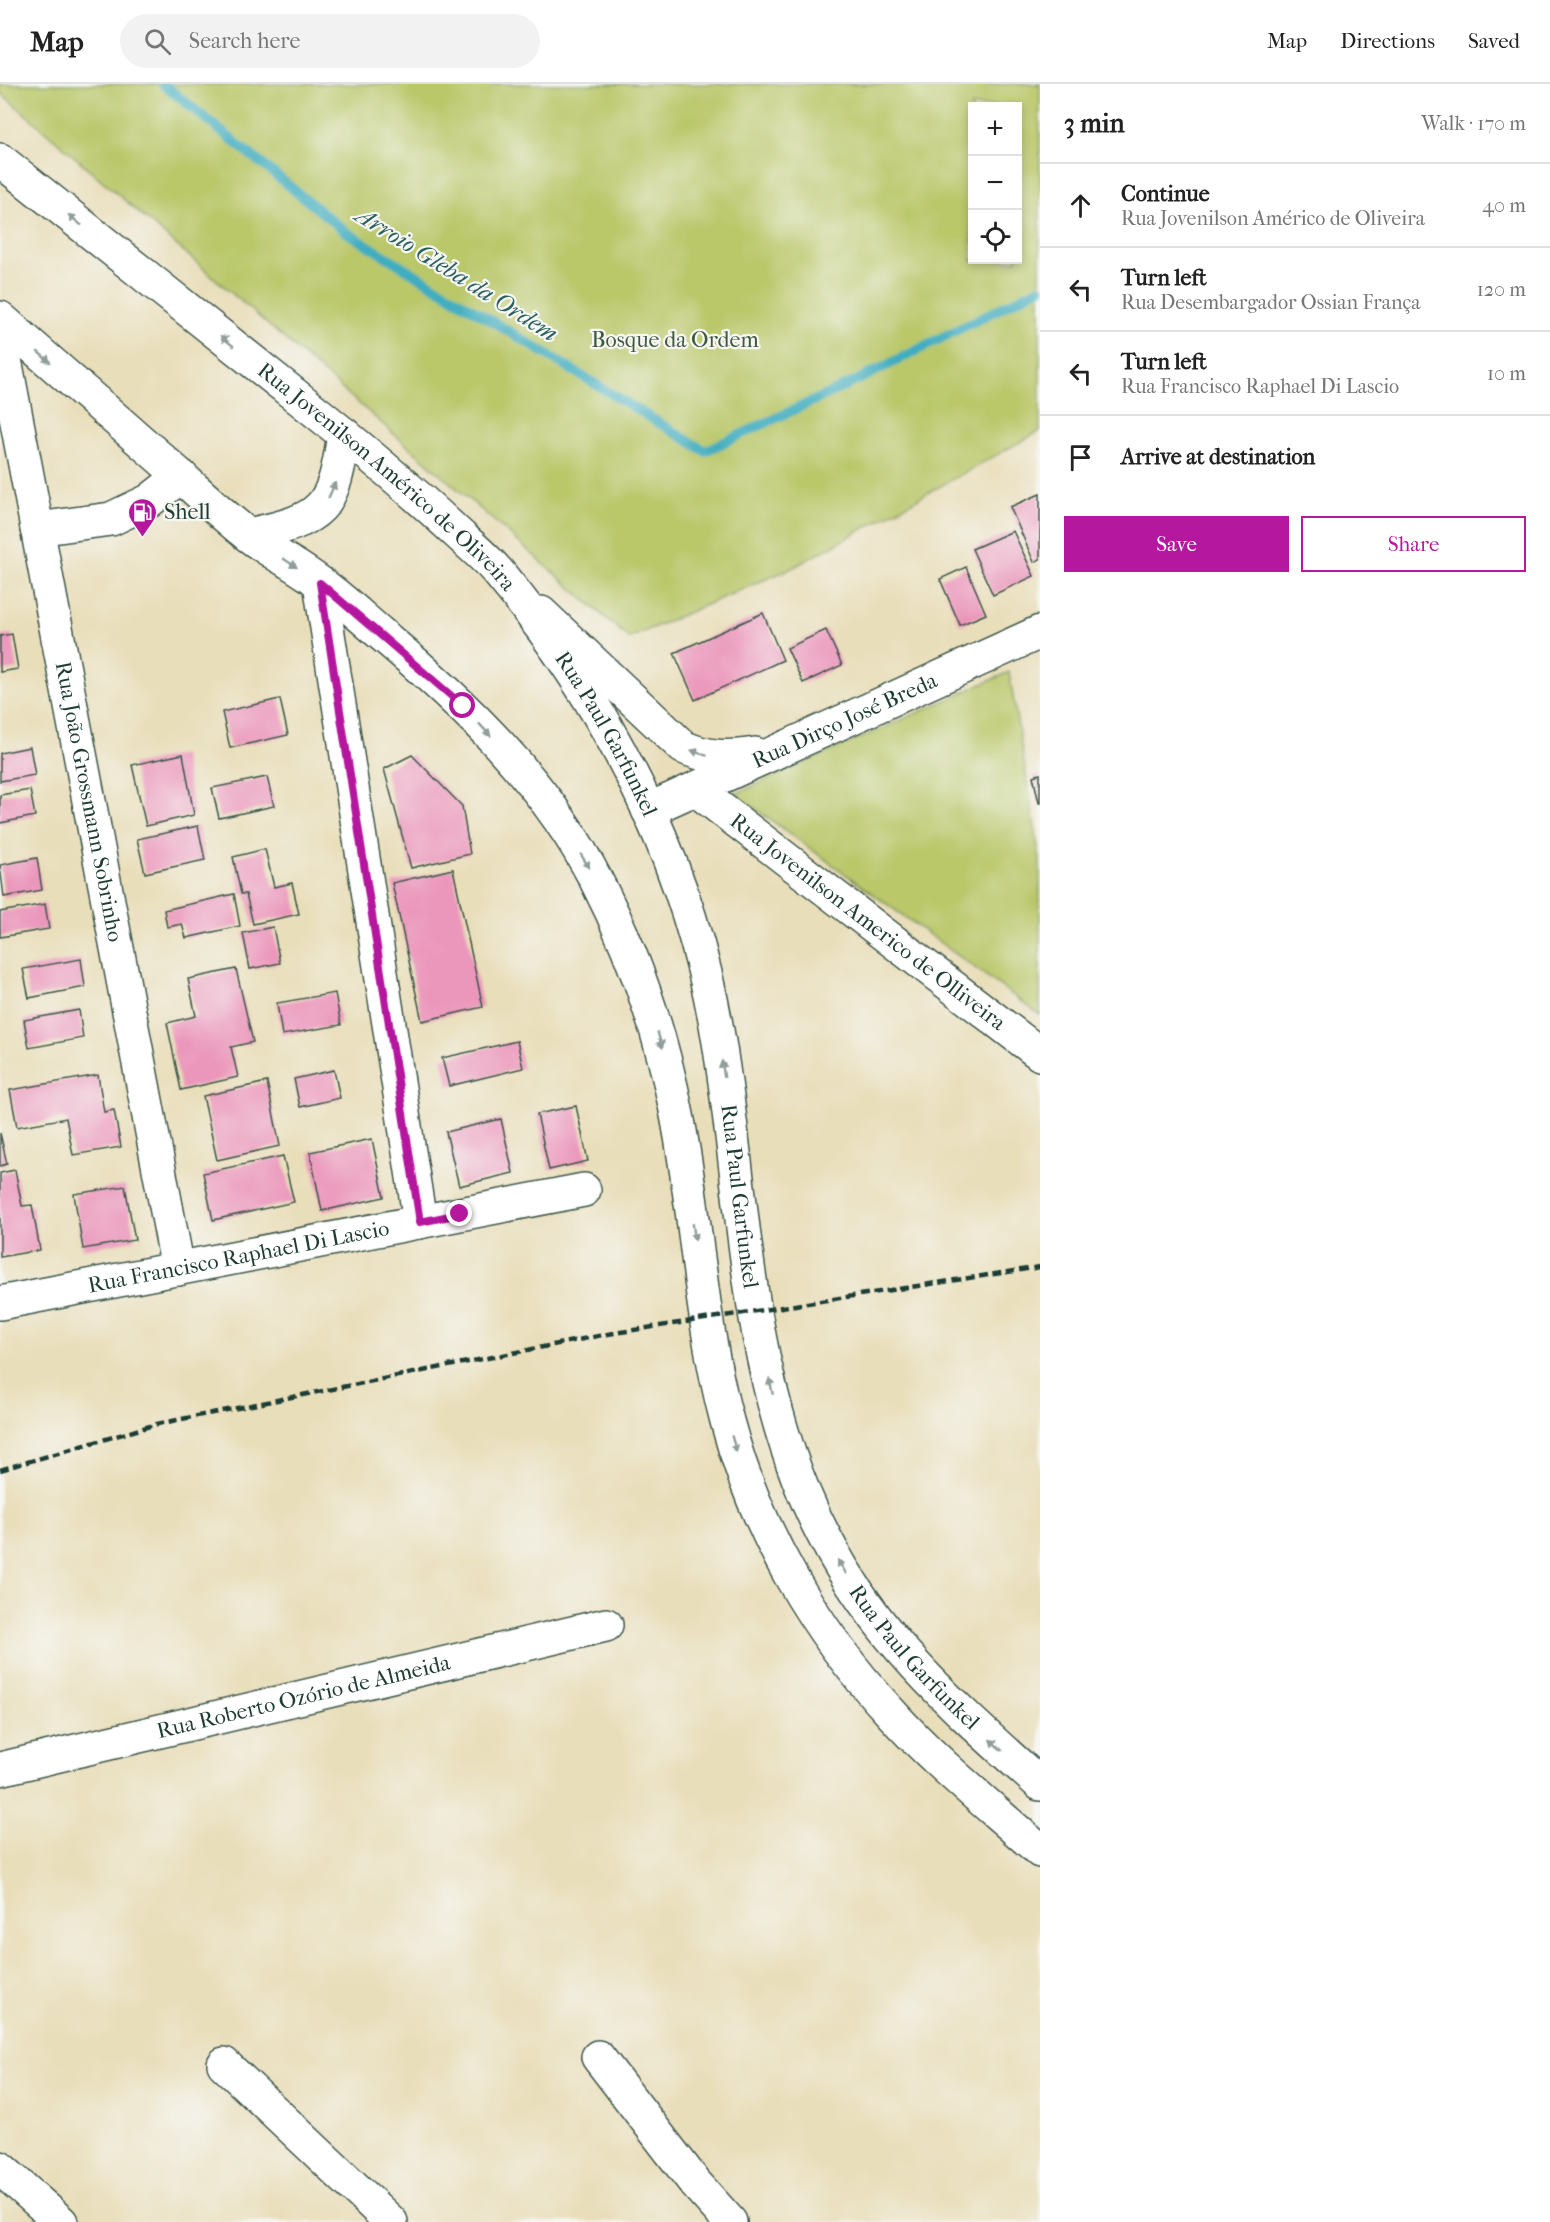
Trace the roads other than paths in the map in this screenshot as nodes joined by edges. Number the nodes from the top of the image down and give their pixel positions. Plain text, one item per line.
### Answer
1 (0, 160) edge
2 (0, 318) edge
3 (0, 333) edge
4 (344, 434) junction
5 (181, 476) junction
6 (38, 529) junction
7 (248, 535) junction
8 (496, 569) junction
9 (320, 583) junction
10 (1040, 632) edge
11 (777, 751) junction
12 (695, 789) junction
13 (648, 810) junction
14 (1040, 1054) edge
15 (584, 1190) dead end
16 (420, 1222) junction
17 (178, 1269) junction
18 (0, 1303) edge
19 (606, 1625) dead end
20 (0, 1769) edge
21 (1040, 1784) edge
22 (1040, 1851) edge
23 (598, 2057) dead end
24 (224, 2064) dead end
25 (0, 2168) edge
26 (61, 2222) edge
27 (391, 2222) edge
28 (730, 2222) edge

4 -> 1 street, Rua Jovenilson Américo de Oliveira
2 -> 5 street
3 - 6 street, Rua João Grossmann Sobrinho
7 -> 4 street
4 - 8 street, Rua Jovenilson Américo de Oliveira
5 - 6 street
5 - 7 street
6 - 17 street, Rua João Grossmann Sobrinho
7 -> 9 street
11 -> 8 street, Rua Jovenilson Américo de Oliveira
8 - 13 street, Rua Paul Garfunkel
9 - 16 street
9 -> 22 street
10 - 11 street, Rua Dirço José Breda
11 - 12 street, Rua Dirço José Breda
12 - 13 street, Rua Dirço José Breda
12 - 14 street, Rua Jovenilson Americo de Olliveira
21 -> 13 street, Rua Paul Garfunkel
15 - 16 street, Rua Francisco Raphael Di Lascio
16 - 17 street, Rua Francisco Raphael Di Lascio
17 - 18 street, Rua Francisco Raphael Di Lascio
19 - 20 street, Rua Roberto Ozório de Almeida
23 - 28 street
24 - 27 street
25 - 26 street

